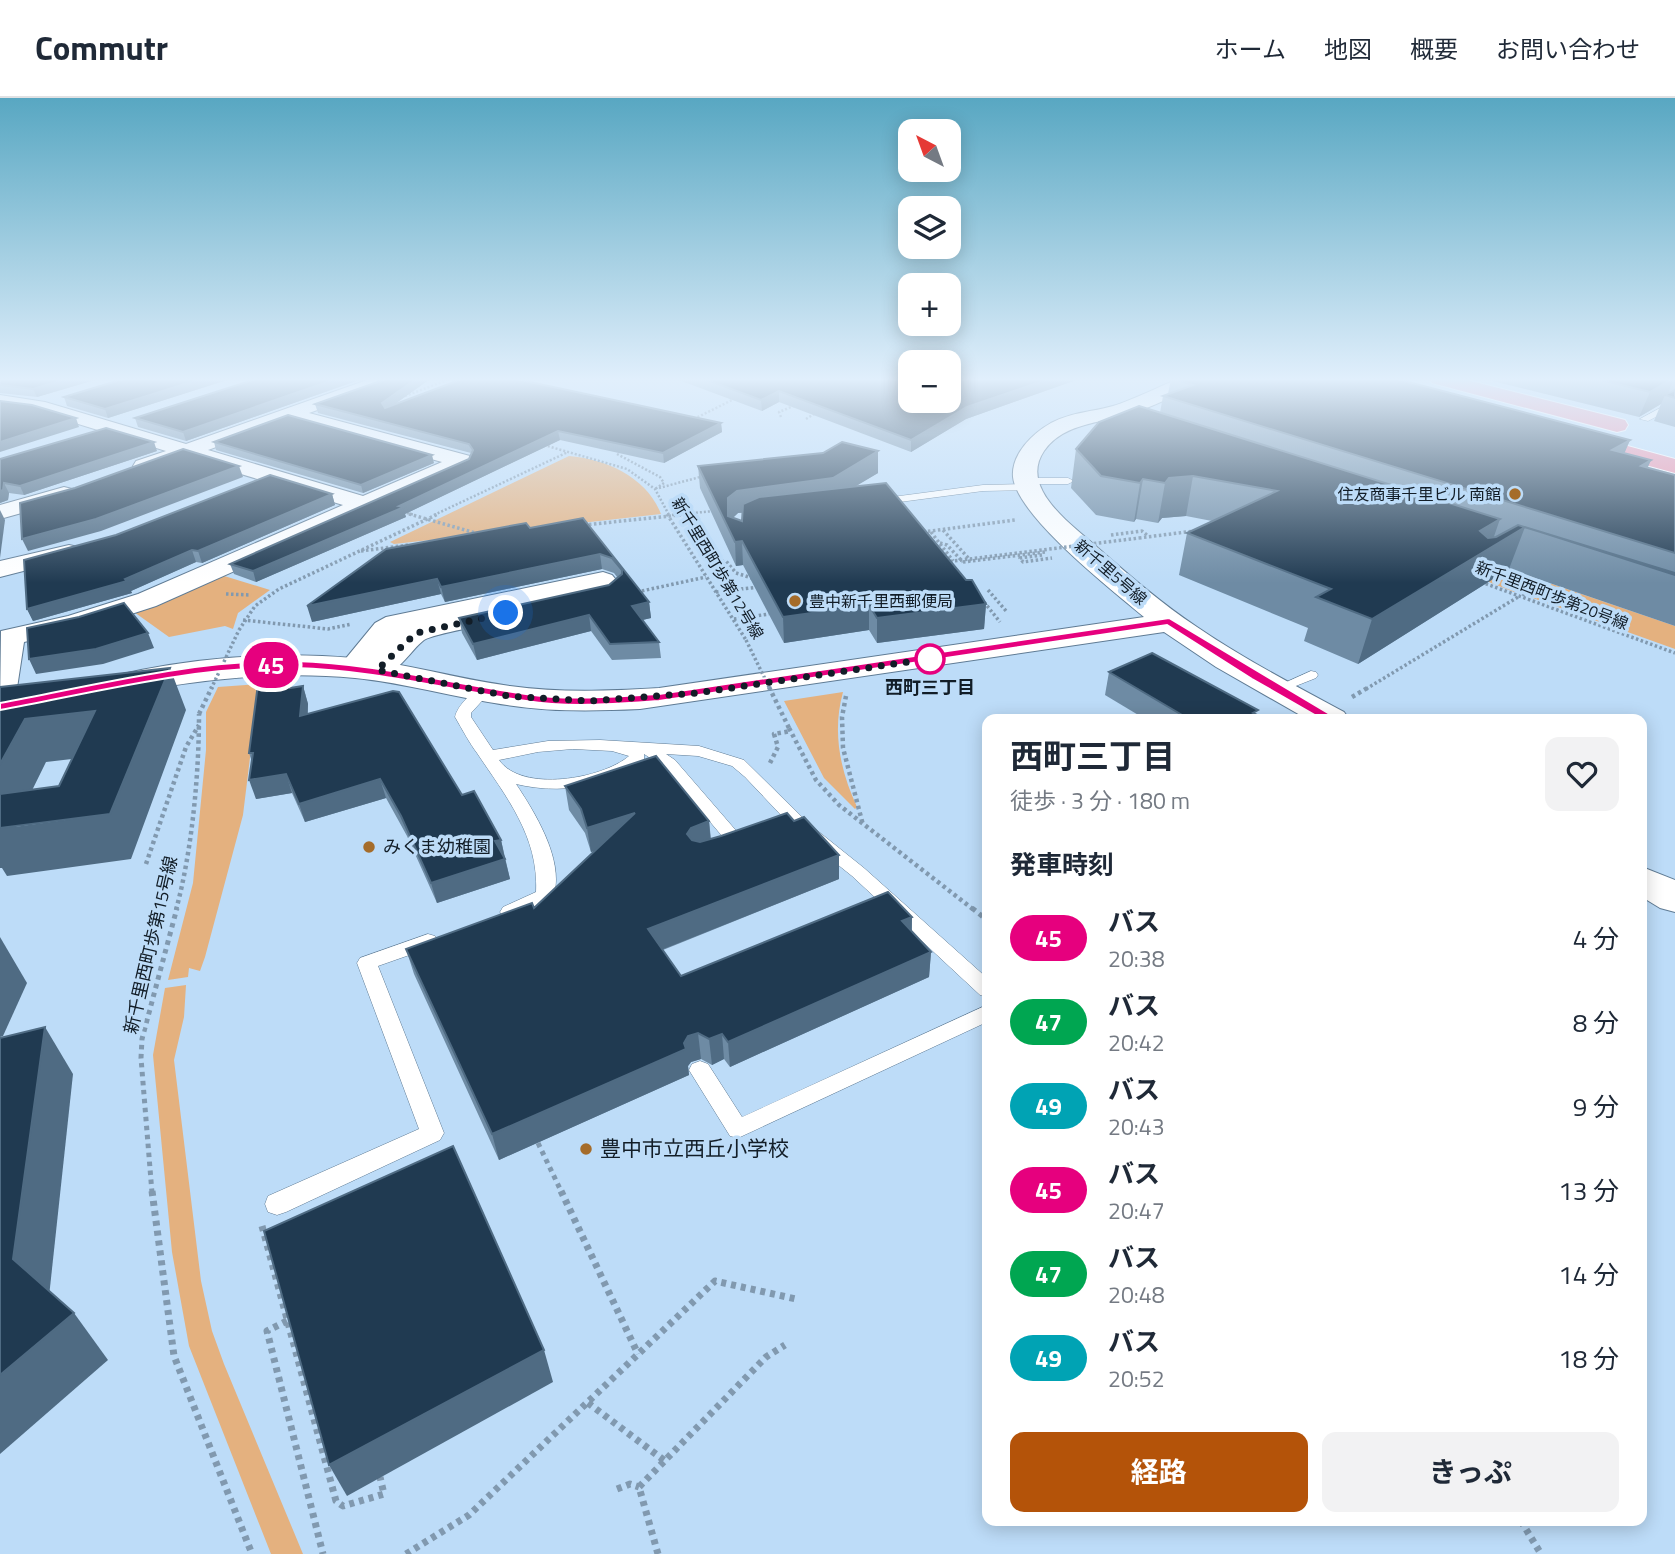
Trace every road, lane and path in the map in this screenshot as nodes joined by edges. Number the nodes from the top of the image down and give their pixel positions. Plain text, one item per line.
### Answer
1 (177, 447) edge
2 (196, 447) edge
3 (410, 447) edge
4 (551, 447) edge
5 (1035, 447) edge
6 (1585, 447) edge
7 (1605, 447) edge
8 (187, 450) junction
9 (569, 452) junction
10 (628, 453) edge
11 (617, 454) edge
12 (622, 456) junction
13 (1675, 466) edge
14 (130, 471) edge
15 (272, 476) junction
16 (700, 477) edge
17 (1068, 481) dead end
18 (1675, 482) edge
19 (1026, 484) junction
20 (83, 488) edge
21 (656, 489) junction
22 (235, 491) edge
23 (860, 503) edge
24 (365, 504) junction
25 (718, 510) edge
26 (0, 512) edge
27 (668, 516) junction
28 (428, 519) junction
29 (1022, 520) dead end
30 (579, 526) edge
31 (943, 530) junction
32 (1198, 530) edge
33 (931, 531) junction
34 (920, 533) edge
35 (1148, 536) junction
36 (1099, 537) dead end
37 (475, 538) edge
38 (940, 543) junction
39 (96, 545) edge
40 (411, 545) edge
41 (360, 551) junction
42 (1038, 551) junction
43 (1053, 551) dead end
44 (1060, 557) dead end
45 (951, 559) junction
46 (971, 561) junction
47 (943, 562) edge
48 (0, 569) edge
49 (756, 570) edge
50 (1558, 572) dead end
51 (706, 577) junction
52 (759, 578) junction
53 (1473, 578) edge
54 (763, 586) junction
55 (727, 590) junction
56 (988, 590) dead end
57 (716, 592) junction
58 (766, 593) edge
59 (626, 594) edge
60 (1520, 596) junction
61 (983, 600) edge
62 (1007, 612) dead end
63 (769, 614) edge
64 (734, 619) junction
65 (243, 620) junction
66 (1169, 622) junction
67 (1003, 626) dead end
68 (318, 627) dead end
69 (5, 638) edge
70 (1675, 653) edge
71 (365, 669) junction
72 (1311, 676) dead end
73 (93, 689) edge
74 (1278, 689) junction
75 (484, 691) junction
76 (847, 691) dead end
77 (9, 703) edge
78 (1339, 710) edge
79 (200, 725) junction
80 (790, 730) junction
81 (618, 747) junction
82 (644, 748) junction
83 (489, 759) junction
84 (764, 785) junction
85 (863, 825) junction
86 (739, 845) edge
87 (146, 864) dead end
88 (1647, 883) edge
89 (1675, 898) edge
90 (982, 916) edge
91 (497, 917) edge
92 (445, 935) edge
93 (982, 985) edge
94 (982, 1015) edge
95 (700, 1070) dead end
96 (538, 1143) dead end
97 (277, 1204) joint
98 (796, 1299) dead end
99 (287, 1321) junction
100 (785, 1345) dead end
101 (638, 1354) junction
102 (588, 1403) junction
103 (665, 1461) junction
104 (380, 1477) dead end
105 (639, 1487) junction
106 (617, 1489) dead end
107 (1524, 1526) edge
108 (252, 1554) edge
109 (323, 1554) edge
110 (406, 1554) edge
111 (658, 1554) edge
112 (1541, 1554) edge

1 - 8 street
2 - 8 street
3 - 24 street
4 - 9 path, 新千里西町歩第12号線
5 - 19 street
6 - 18 highway
7 - 13 highway
8 - 14 street
8 - 15 street
9 - 21 path, 新千里西町歩第12号線
9 - 28 path, 新千里西町歩第15号線
10 - 12 path
11 - 12 path
12 - 21 path
15 - 22 street
15 - 24 street
16 - 21 path
17 - 19 lane
19 - 23 lane
19 - 66 street, 新千里5号線
20 - 26 street
21 - 27 path, 新千里西町歩第12号線
24 - 69 street
25 - 27 path
27 - 30 path
27 - 51 path, 新千里西町歩第12号線
28 - 37 path
28 - 41 path, 新千里西町歩第15号線
29 - 31 path
31 - 33 path
31 - 46 path
32 - 35 path
33 - 34 path
33 - 38 path
35 - 36 path
35 - 42 path, bridge
38 - 45 path
38 - 46 path
39 - 48 street
40 - 41 path
41 - 65 path, 新千里西町歩第15号線
42 - 44 path, bridge
42 - 45 path, bridge
43 - 46 path
45 - 47 path, bridge
49 - 52 path
50 - 60 path, bridge
51 - 57 path, 新千里西町歩第12号線
51 - 59 path
52 - 54 path
52 - 55 path
53 - 60 path, 新千里西町歩第20号線
54 - 55 path
54 - 58 path
55 - 57 path
56 - 62 path
57 - 64 path, 新千里西町歩第12号線
60 - 70 path, 新千里西町歩第20号線
60 - 78 path
61 - 67 path
63 - 64 path
64 - 80 path, 新千里西町歩第12号線, bridge
65 - 68 path
65 - 79 path, 新千里西町歩第15号線, bridge
66 - 74 street, 新千里5号線
66 - 75 street
69 - 77 street
71 - 71 street
71 - 73 street
71 - 75 street
72 - 74 lane
74 - 78 street, 新千里5号線
75 - 83 lane
76 - 85 path
79 - 87 path
79 - 108 path, 新千里西町歩第15号線
80 - 84 path
80 - 85 path, 新千里西町歩第12号線
81 - 82 lane
81 - 83 lane
81 - 83 lane
82 - 84 lane
82 - 86 lane
83 - 91 lane
84 - 93 lane
85 - 90 path, 新千里西町歩第12号線
88 - 89 street
92 - 97 lane
94 - 95 lane
96 - 101 path
97 - 99 path
98 - 101 path
99 - 104 path
99 - 109 path
100 - 103 path
101 - 102 path
102 - 103 path
102 - 110 path
103 - 105 path
105 - 106 path
105 - 111 path
107 - 112 path

